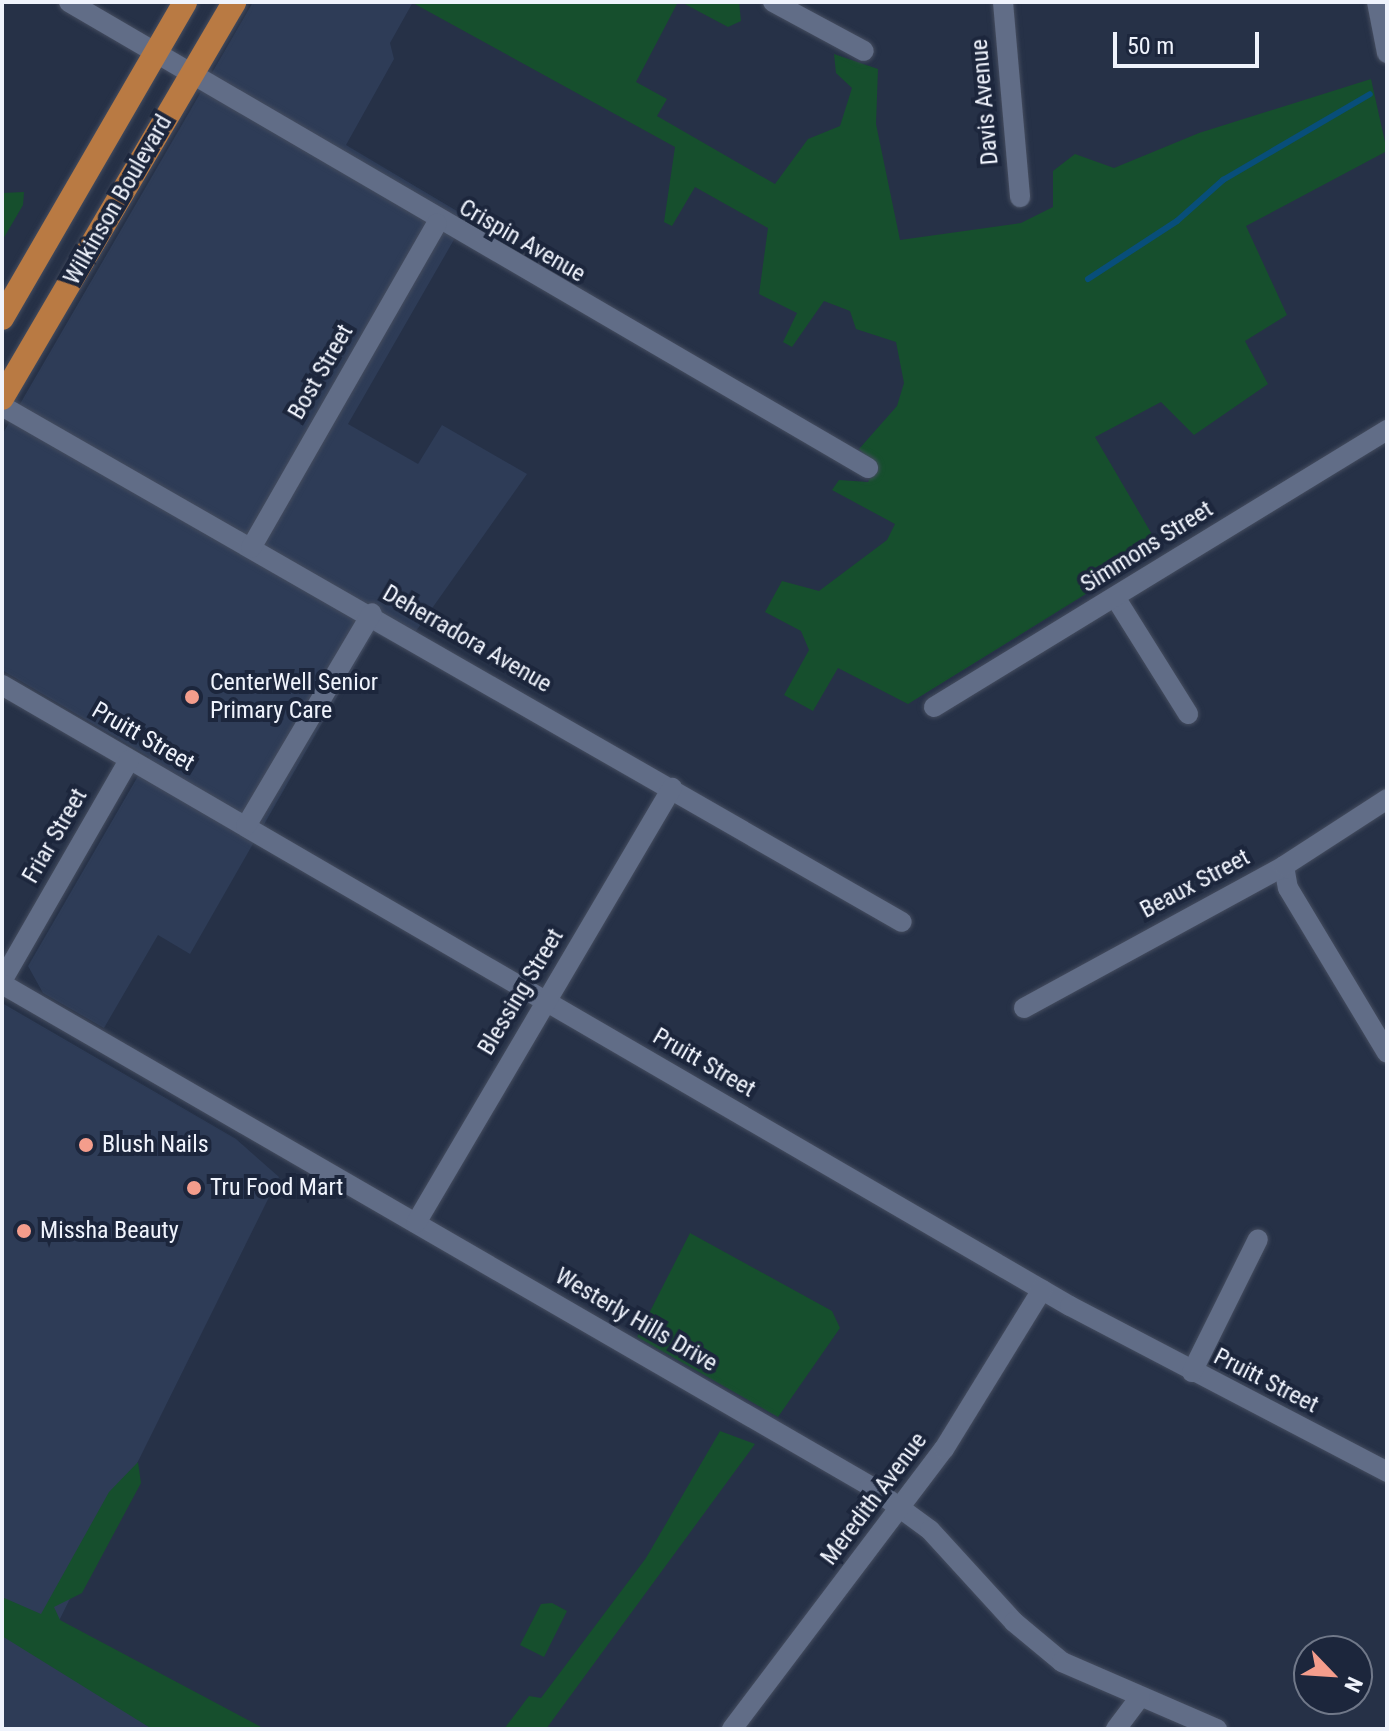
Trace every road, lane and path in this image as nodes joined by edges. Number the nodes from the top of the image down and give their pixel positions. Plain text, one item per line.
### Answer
1 (69, 2) edge
2 (185, 2) edge
3 (234, 2) edge
4 (773, 2) edge
5 (1003, 2) edge
6 (1377, 2) edge
7 (864, 51) dead end
8 (1387, 53) edge
9 (154, 55) junction
10 (190, 76) junction
11 (1020, 197) dead end
12 (437, 223) junction
13 (2, 318) edge
14 (2, 398) edge
15 (2, 406) edge
16 (1387, 430) edge
17 (868, 468) dead end
18 (251, 548) junction
19 (1115, 597) junction
20 (372, 613) junction
21 (2, 685) edge
22 (934, 707) dead end
23 (1188, 714) dead end
24 (129, 760) junction
25 (672, 788) junction
26 (1387, 799) edge
27 (246, 826) junction
28 (1284, 866) junction
29 (902, 922) dead end
30 (2, 982) edge
31 (547, 1001) junction
32 (1024, 1008) dead end
33 (1387, 1053) edge
34 (416, 1223) junction
35 (1258, 1239) dead end
36 (1042, 1290) junction
37 (1192, 1372) junction
38 (1387, 1472) edge
39 (900, 1507) junction
40 (1140, 1697) junction
41 (732, 1729) edge
42 (1116, 1729) edge
43 (1217, 1729) edge

1 - 9 street, Crispin Avenue
2 - 9 main road, Wilkinson Boulevard
3 - 10 main road, Wilkinson Boulevard
4 - 7 street
5 - 11 street, Davis Avenue
6 - 8 street
9 - 10 street, Crispin Avenue
9 - 13 main road, Wilkinson Boulevard
10 - 12 street, Crispin Avenue
10 - 14 main road, Wilkinson Boulevard
12 - 17 street, Crispin Avenue
12 - 18 street, Bost Street
15 - 18 street, Deherradora Avenue
16 - 19 street, Simmons Street
18 - 20 street, Deherradora Avenue
19 - 22 street, Simmons Street
19 - 23 street
20 - 25 street, Deherradora Avenue
20 - 27 street
21 - 24 street, Pruitt Street
24 - 27 street, Pruitt Street
24 - 30 street, Friar Street
25 - 29 street, Deherradora Avenue
25 - 31 street, Blessing Street
26 - 28 street, Beaux Street
27 - 31 street, Pruitt Street
28 - 32 street, Beaux Street
28 - 33 street
30 - 34 street, Westerly Hills Drive
31 - 34 street, Blessing Street
31 - 36 street, Pruitt Street
34 - 39 street, Westerly Hills Drive
35 - 37 street
36 - 37 street, Pruitt Street
36 - 39 street, Meredith Avenue
37 - 38 street, Pruitt Street
39 - 40 street, Westerly Hills Drive
39 - 41 street, Meredith Avenue
40 - 42 street
40 - 43 street, Westerly Hills Drive

